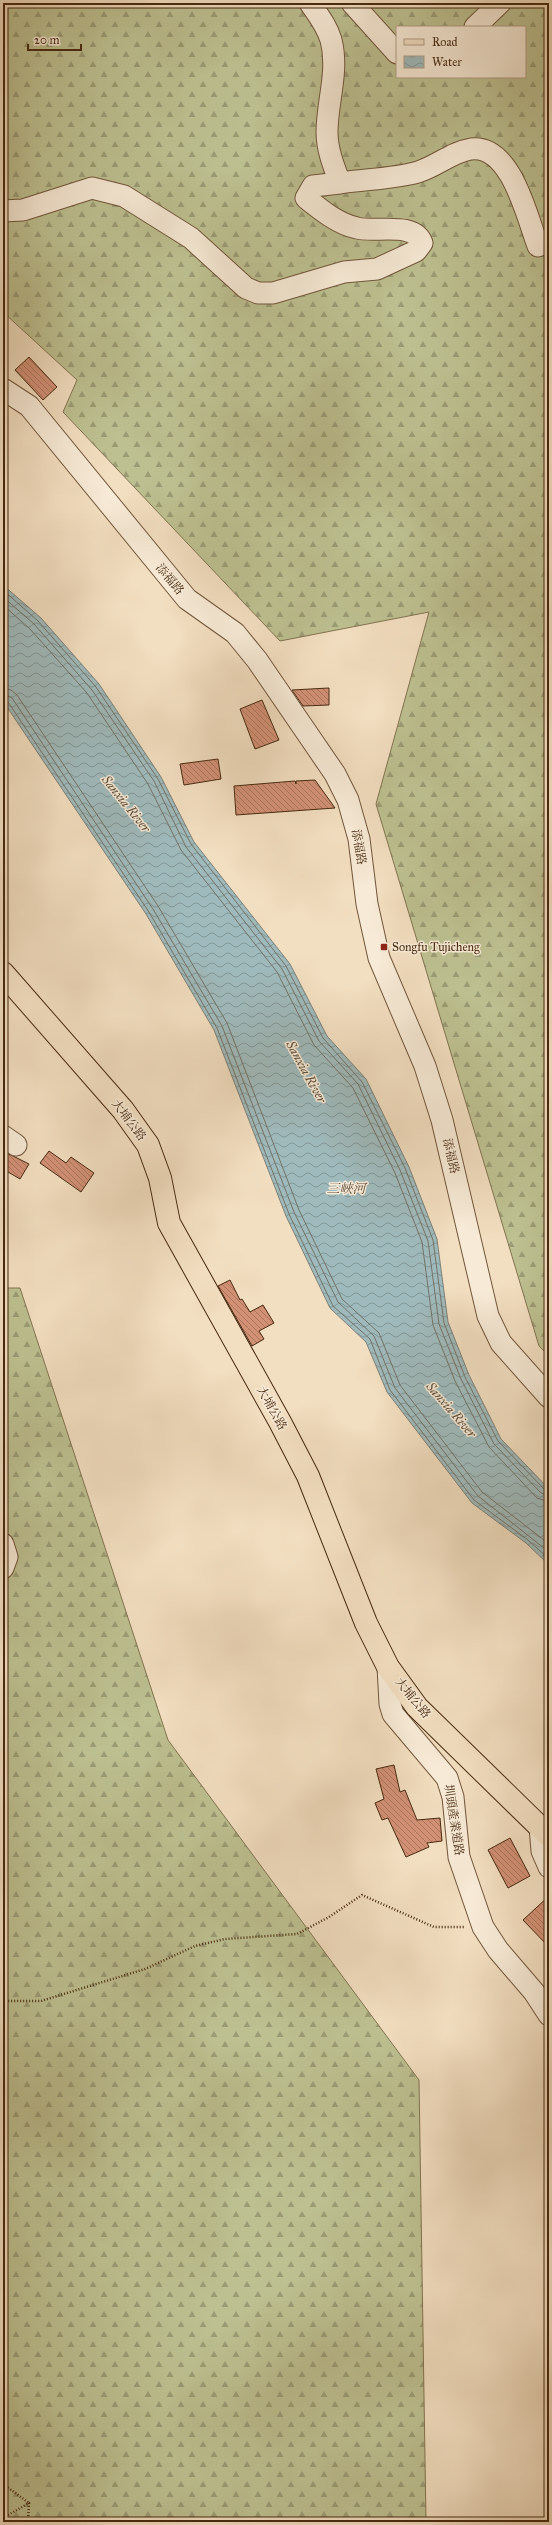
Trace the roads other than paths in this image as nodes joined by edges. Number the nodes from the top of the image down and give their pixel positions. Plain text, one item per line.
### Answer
1 (310, 3) edge
2 (352, 3) edge
3 (500, 3) edge
4 (475, 26) edge
5 (396, 52) edge
6 (340, 183) junction
7 (3, 211) edge
8 (538, 246) dead end
9 (3, 389) edge
10 (3, 973) edge
11 (549, 1397) edge
12 (3, 1544) edge
13 (3, 1568) edge
14 (388, 1667) junction
15 (545, 1832) edge
16 (549, 1867) edge
17 (549, 2015) edge

1 - 6 street
2 - 5 street
3 - 4 street
6 - 7 street
6 - 8 street
9 - 11 street, 添福路
10 - 14 main road, 大埔公路
12 - 13 street
14 - 15 main road, 大埔公路
14 - 17 street, 圳頭產業道路
15 - 16 street

